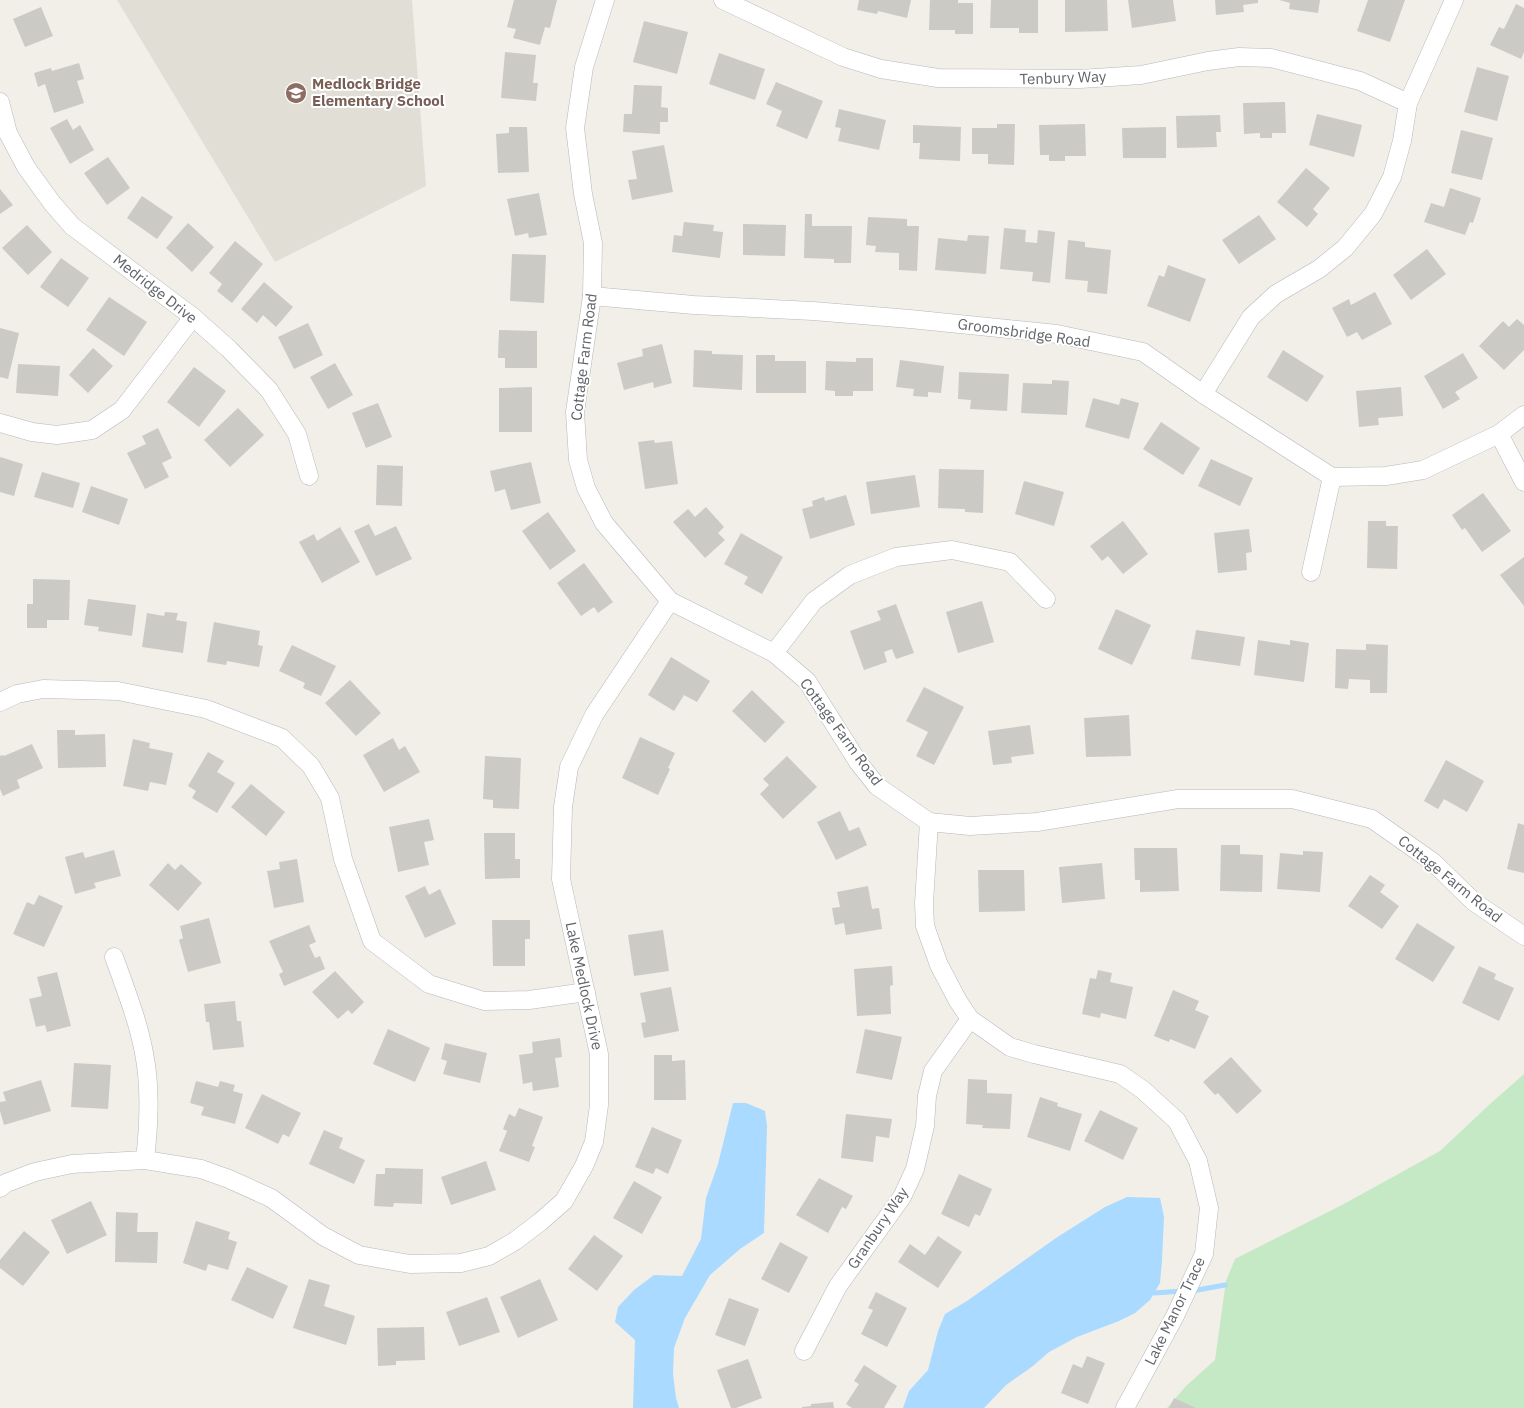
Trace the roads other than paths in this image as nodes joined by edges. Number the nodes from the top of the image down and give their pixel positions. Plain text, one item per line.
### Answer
1 (605, 0) edge
2 (723, 0) edge
3 (1454, 0) edge
4 (0, 102) edge
5 (1408, 103) junction
6 (4, 134) edge
7 (592, 296) junction
8 (193, 317) junction
9 (1203, 394) junction
10 (1524, 415) edge
11 (0, 423) edge
12 (1499, 434) junction
13 (309, 476) dead end
14 (1332, 476) junction
15 (1524, 482) edge
16 (1311, 572) dead end
17 (1046, 599) dead end
18 (670, 601) junction
19 (774, 653) junction
20 (0, 702) edge
21 (929, 822) junction
22 (1524, 936) edge
23 (114, 957) dead end
24 (586, 992) junction
25 (970, 1019) junction
26 (145, 1160) junction
27 (0, 1188) edge
28 (804, 1351) dead end
29 (1125, 1408) edge

1 - 7 street, Cottage Farm Road
2 - 5 street, Tenbury Way
3 - 5 street
4 - 6 street, Medridge Drive
5 - 9 street
6 - 8 street, Medridge Drive
7 - 9 street, Groomsbridge Road
7 - 18 street, Cottage Farm Road
8 - 11 street
8 - 13 street, Medridge Drive
9 - 14 street, Groomsbridge Road
10 - 12 street
12 - 14 street
12 - 15 street
14 - 16 street
17 - 19 street
18 - 19 street, Cottage Farm Road
18 - 24 street, Lake Medlock Drive
19 - 21 street, Cottage Farm Road
20 - 24 street
21 - 22 street, Cottage Farm Road
21 - 25 street, Lake Manor Trace
23 - 26 street
24 - 26 street, Lake Medlock Drive
25 - 28 street, Granbury Way
25 - 29 street, Lake Manor Trace
26 - 27 street, Lake Medlock Drive

